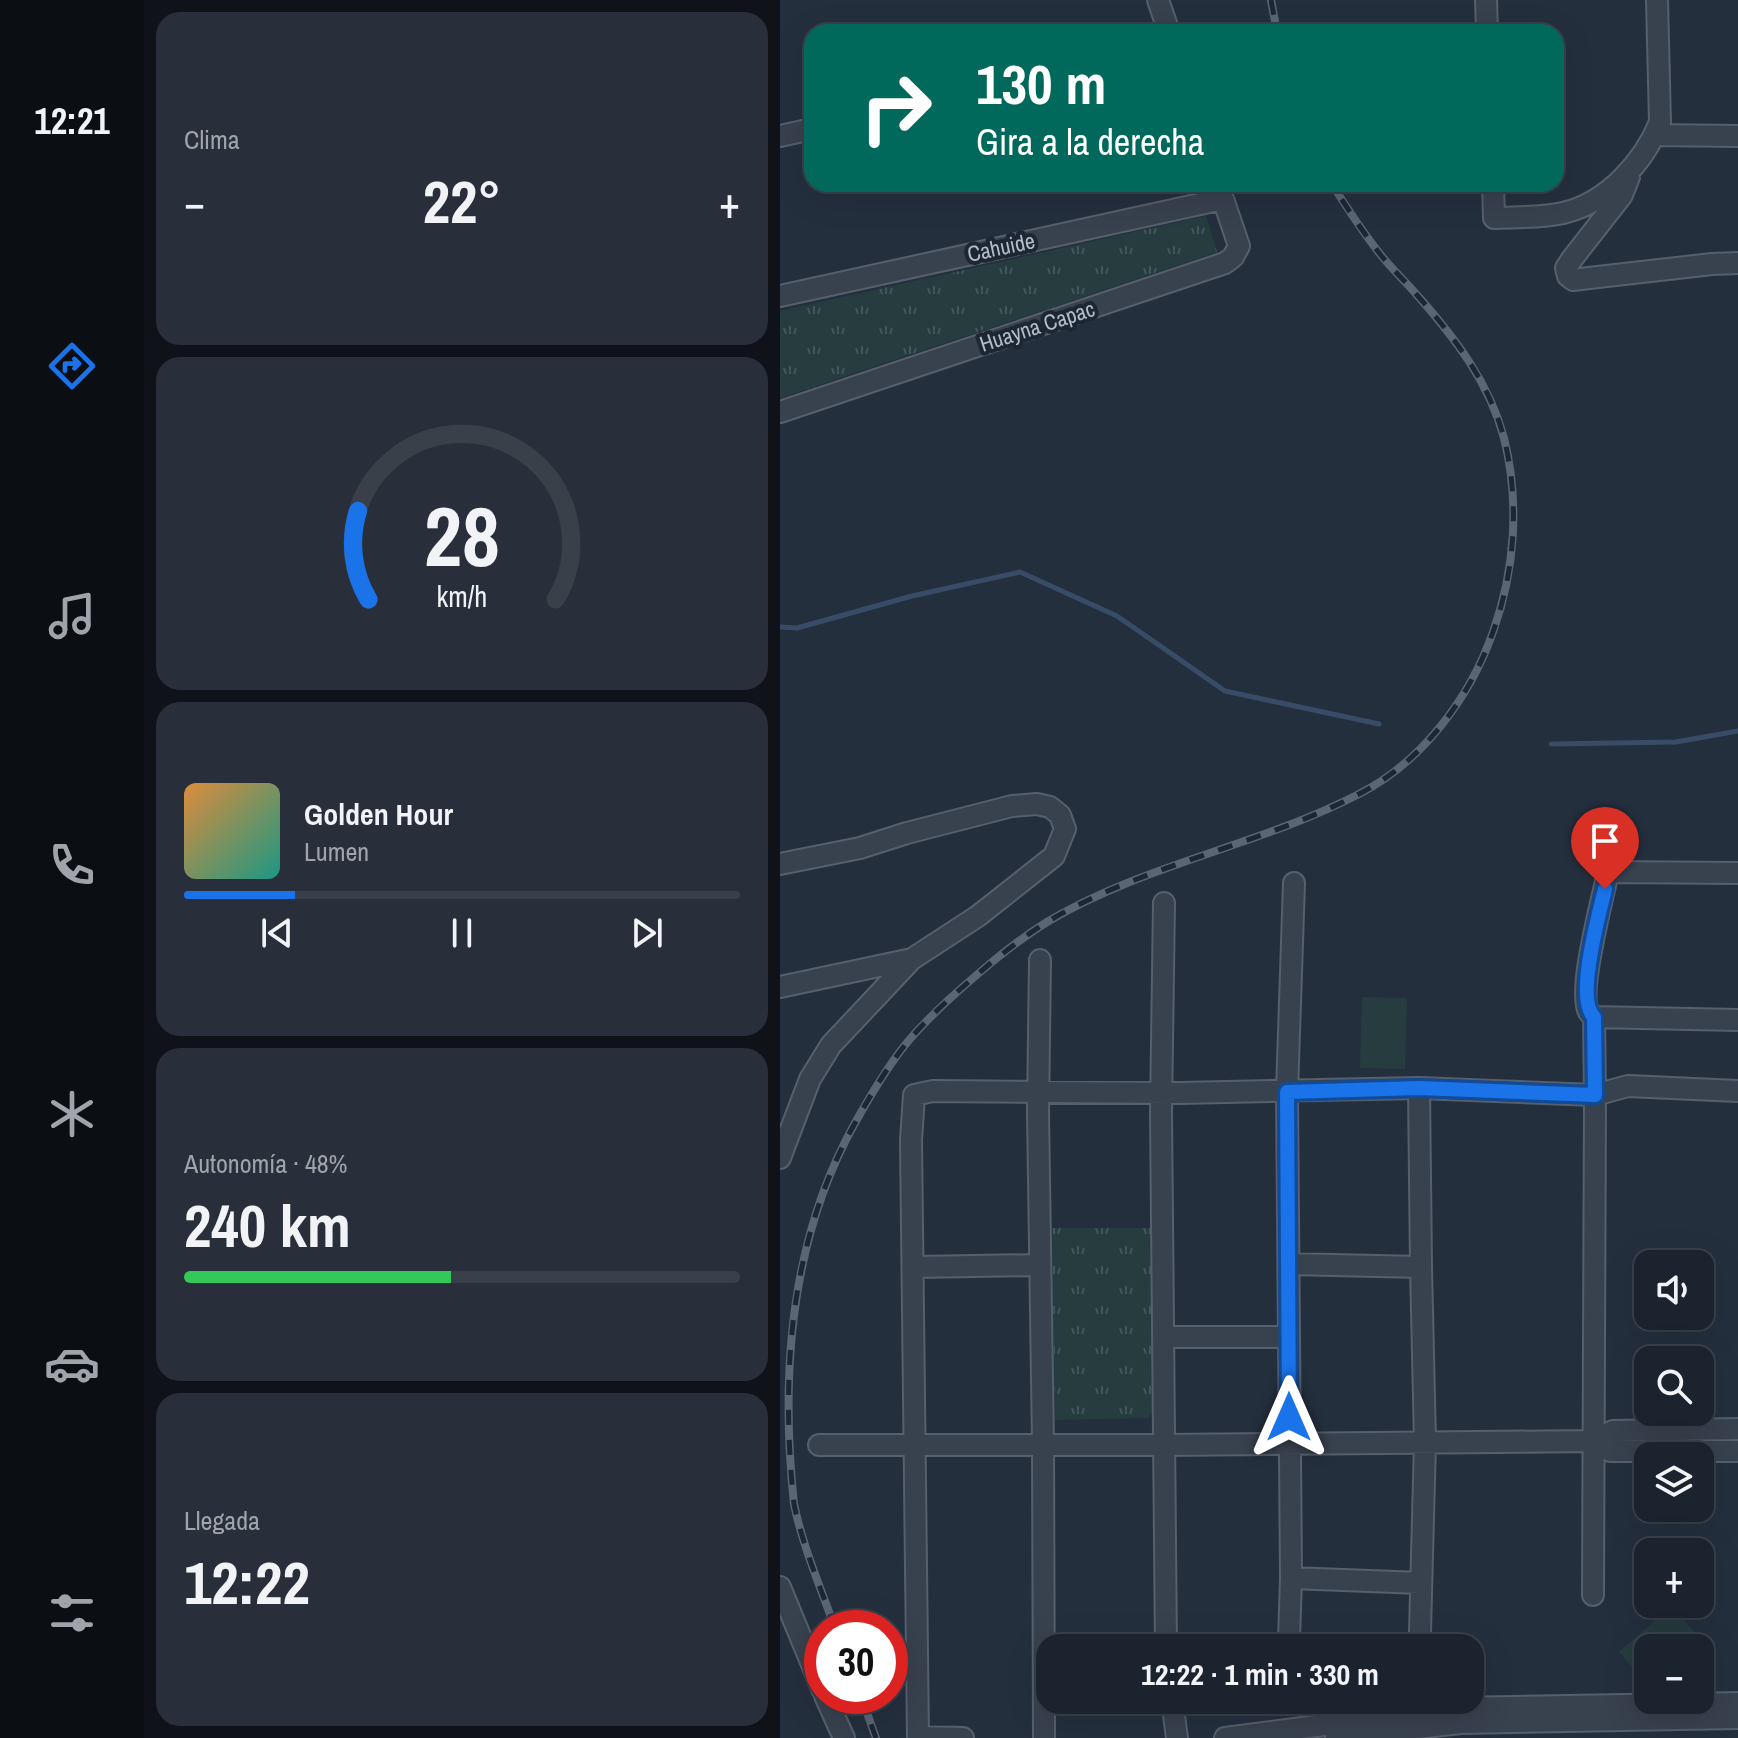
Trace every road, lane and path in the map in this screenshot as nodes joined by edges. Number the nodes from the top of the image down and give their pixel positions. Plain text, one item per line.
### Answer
1 (1158, 0) edge
2 (1486, 0) edge
3 (1657, 0) edge
4 (1166, 24) edge
5 (1487, 24) edge
6 (804, 131) edge
7 (1655, 135) junction
8 (780, 136) edge
9 (1738, 136) edge
10 (1632, 170) junction
11 (1217, 192) edge
12 (1221, 192) edge
13 (1493, 192) edge
14 (1738, 263) edge
15 (780, 296) edge
16 (780, 412) edge
17 (780, 864) edge
18 (1738, 873) edge
19 (1294, 883) dead end
20 (1164, 903) dead end
21 (912, 959) junction
22 (1040, 960) dead end
23 (780, 987) edge
24 (1594, 1017) junction
25 (1738, 1020) edge
26 (1419, 1088) junction
27 (1038, 1091) junction
28 (1738, 1091) edge
29 (1287, 1092) junction
30 (1161, 1093) junction
31 (1595, 1095) junction
32 (780, 1158) edge
33 (1289, 1264) junction
34 (1040, 1265) junction
35 (914, 1267) junction
36 (1421, 1267) junction
37 (1163, 1337) junction
38 (1289, 1337) junction
39 (1738, 1429) edge
40 (1593, 1441) junction
41 (1425, 1442) junction
42 (1289, 1443) junction
43 (1043, 1444) junction
44 (819, 1445) dead end
45 (916, 1445) junction
46 (1164, 1445) junction
47 (1738, 1451) edge
48 (1291, 1578) junction
49 (1421, 1583) junction
50 (780, 1587) edge
51 (1593, 1595) dead end
52 (1420, 1631) dead end
53 (1166, 1634) edge
54 (1289, 1634) edge
55 (804, 1645) edge
56 (1738, 1703) edge
57 (833, 1714) edge
58 (1174, 1714) edge
59 (1738, 1718) edge
60 (1604, 1721) edge
61 (1419, 1733) edge
62 (844, 1738) edge
63 (918, 1738) edge
64 (963, 1738) edge
65 (1044, 1738) edge
66 (1177, 1738) edge
67 (1225, 1738) edge
68 (1328, 1738) edge

1 - 4 street
2 - 5 street
3 - 7 street
6 - 8 street
7 - 9 street
7 - 10 street
10 - 13 street
10 - 14 street
11 - 15 street, Cahuide
12 - 16 street, Huayna Capac
17 - 21 street
18 - 24 street
19 - 29 street
20 - 30 street
21 - 23 street
21 - 32 street
22 - 27 street
24 - 25 street
24 - 31 street
26 - 29 street
26 - 31 street
26 - 36 street
27 - 30 street
27 - 34 street
27 - 35 street
28 - 31 street
29 - 30 street
29 - 33 street
30 - 37 street
31 - 40 street
33 - 36 street
33 - 38 street
34 - 35 street
34 - 43 street
35 - 45 street
36 - 41 street
37 - 38 street
37 - 46 street
38 - 42 street
39 - 40 street
40 - 41 street
40 - 47 street
40 - 51 street
41 - 42 street
41 - 49 street
42 - 46 street
42 - 48 street
43 - 45 street
43 - 46 street
43 - 65 street
44 - 45 street
45 - 63 street
46 - 53 street
48 - 49 street
48 - 54 street
49 - 52 street
50 - 55 street
56 - 60 street
57 - 62 street
58 - 66 street
59 - 60 street
60 - 61 street
60 - 67 street
61 - 68 street
63 - 64 street

